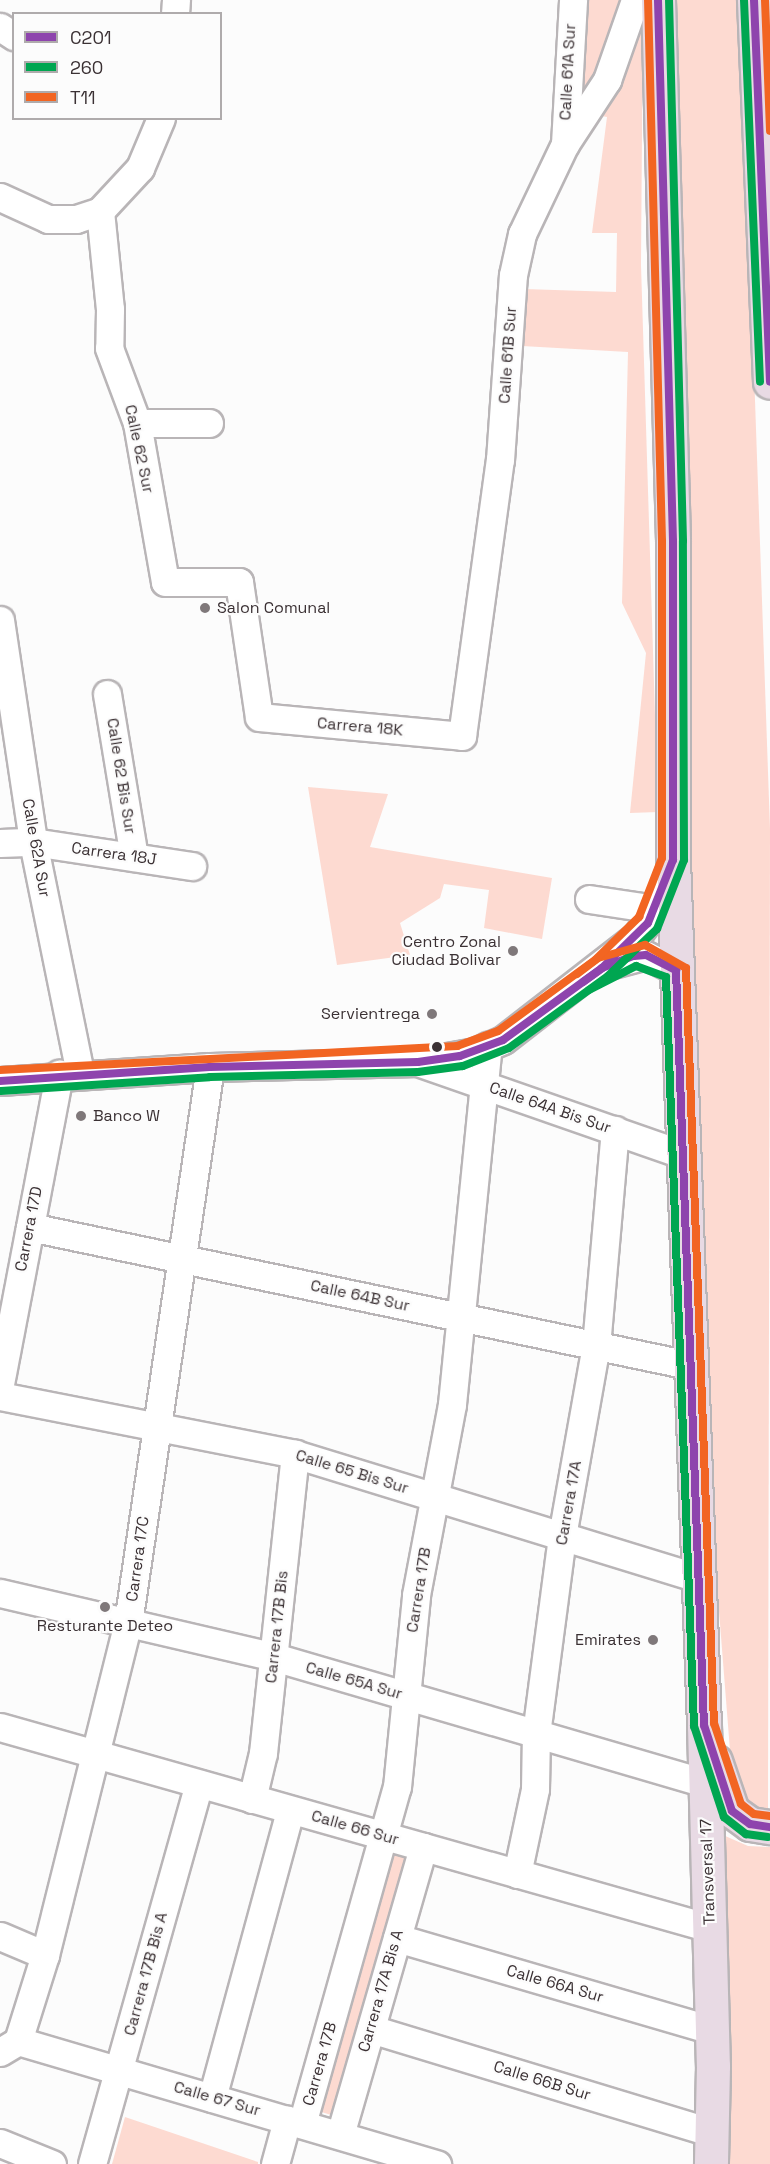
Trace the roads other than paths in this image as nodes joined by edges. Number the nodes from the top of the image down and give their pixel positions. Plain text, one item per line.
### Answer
1 (573, 0) edge
2 (634, 0) edge
3 (658, 0) edge
4 (760, 14) edge
5 (160, 120) edge
6 (565, 144) junction
7 (0, 197) edge
8 (100, 211) junction
9 (768, 245) edge
10 (770, 382) edge
11 (137, 423) junction
12 (209, 423) dead end
13 (0, 620) edge
14 (107, 694) dead end
15 (259, 717) joint
16 (462, 736) joint
17 (33, 842) junction
18 (0, 843) edge
19 (134, 857) junction
20 (673, 860) junction
21 (192, 866) dead end
22 (589, 899) dead end
23 (656, 909) junction
24 (602, 968) junction
25 (676, 970) junction
26 (488, 1046) junction
27 (418, 1062) junction
28 (210, 1067) junction
29 (70, 1074) junction
30 (0, 1081) edge
31 (485, 1085) junction
32 (615, 1130) junction
33 (682, 1154) junction
34 (30, 1227) junction
35 (181, 1258) junction
36 (461, 1317) junction
37 (596, 1346) junction
38 (689, 1365) junction
39 (0, 1384) edge
40 (0, 1395) edge
41 (157, 1426) junction
42 (295, 1454) junction
43 (435, 1497) junction
44 (562, 1536) junction
45 (697, 1578) junction
46 (0, 1593) edge
47 (128, 1623) junction
48 (274, 1657) junction
49 (404, 1695) junction
50 (704, 1725) junction
51 (0, 1728) edge
52 (536, 1734) junction
53 (96, 1756) junction
54 (705, 1783) junction
55 (199, 1784) junction
56 (252, 1799) junction
57 (290, 1810) junction
58 (770, 1827) edge
59 (386, 1836) junction
60 (423, 1847) junction
61 (517, 1874) junction
62 (710, 1928) junction
63 (0, 1936) edge
64 (397, 1938) junction
65 (45, 1955) junction
66 (371, 2029) junction
67 (712, 2030) junction
68 (9, 2047) edge
69 (120, 2071) junction
70 (212, 2098) junction
71 (295, 2122) junction
72 (340, 2135) junction
73 (0, 2143) edge
74 (712, 2148) edge
75 (379, 2156) edge
76 (52, 2164) edge
77 (92, 2164) edge
78 (275, 2164) edge
79 (437, 2164) edge

1 - 6 street, Calle 61A Sur
2 - 6 street, Calle 61B Sur
3 - 20 highway, Transversal 17
4 - 9 highway
5 - 8 street
6 - 16 street, Calle 61B Sur
7 - 8 street
8 - 11 street, Calle 62 Sur
9 - 10 highway
11 - 12 street
11 - 15 street, Calle 62 Sur
13 - 17 street, Calle 62A Sur
14 - 19 street, Calle 62 Bis Sur
15 - 16 street, Carrera 18K
17 - 18 street, Carrera 18J
17 - 19 street, Carrera 18J
17 - 29 street, Calle 62A Sur
19 - 21 street, Carrera 18J
20 - 23 street
20 - 25 highway, Transversal 17
22 - 23 street
23 - 24 street
24 - 25 street
24 - 26 street
25 - 33 highway, Transversal 17
26 - 27 street
26 - 31 street, Carrera 17B
27 - 28 street
27 - 31 street, Calle 64A Bis Sur
28 - 29 street
28 - 35 street, Carrera 17C
29 - 30 street
29 - 34 street, Carrera 17D
31 - 32 street, Calle 64A Bis Sur
31 - 36 street, Carrera 17B
32 - 33 street, Calle 64A Bis Sur
32 - 37 street, Carrera 17A
33 - 38 highway, Transversal 17
34 - 35 street, Calle 64B Sur
34 - 39 street, Carrera 17D
35 - 36 street, Calle 64B Sur
35 - 41 street, Carrera 17C
36 - 37 street, Calle 64B Sur
36 - 43 street, Carrera 17B
37 - 38 street, Calle 64B Sur
37 - 44 street, Carrera 17A
38 - 45 highway, Transversal 17
40 - 41 street, Calle 65 Bis Sur
41 - 42 street, Calle 65 Bis Sur
41 - 47 street, Carrera 17C
42 - 43 street, Calle 65 Bis Sur
42 - 48 street, Carrera 17B Bis
43 - 44 street, Calle 65 Bis Sur
43 - 49 street, Carrera 17B
44 - 45 street, Calle 65 Bis Sur
44 - 52 street, Carrera 17A
45 - 50 highway, Transversal 17
46 - 47 street, Calle 65A Sur
47 - 48 street, Calle 65A Sur
47 - 53 street, Carrera 17C
48 - 49 street, Calle 65A Sur
48 - 56 street, Carrera 17B Bis
49 - 52 street, Calle 65A Sur
49 - 59 street, Carrera 17B
50 - 54 highway, Transversal 17
50 - 58 highway
51 - 53 street, Calle 66 Sur
52 - 54 street, Calle 65A Sur
52 - 61 street, Carrera 17A
53 - 55 street, Calle 66 Sur
53 - 65 street, Carrera 17C
54 - 62 highway, Transversal 17
55 - 56 street, Calle 66 Sur
55 - 69 street, Carrera 17B Bis A
56 - 57 street, Calle 66 Sur
57 - 59 street, Calle 66 Sur
57 - 70 street
59 - 60 street, Calle 66 Sur
59 - 71 street, Carrera 17B
60 - 61 street, Calle 66 Sur
60 - 64 street, Carrera 17A Bis A
61 - 62 street, Calle 66 Sur
62 - 67 highway, Transversal 17
63 - 65 street
64 - 66 street, Carrera 17A Bis A
64 - 67 street, Calle 66A Sur
65 - 68 street, Carrera 17C
66 - 72 street, Carrera 17A Bis A
66 - 74 street, Calle 66B Sur
67 - 74 highway, Transversal 17
68 - 69 street, Calle 67 Sur
69 - 70 street, Calle 67 Sur
69 - 77 street, Carrera 17B Bis A
70 - 71 street, Calle 67 Sur
71 - 72 street, Calle 67 Sur
71 - 78 street, Carrera 17B
72 - 75 street, Calle 67 Sur
73 - 76 street
75 - 79 street, Calle 67 Sur

